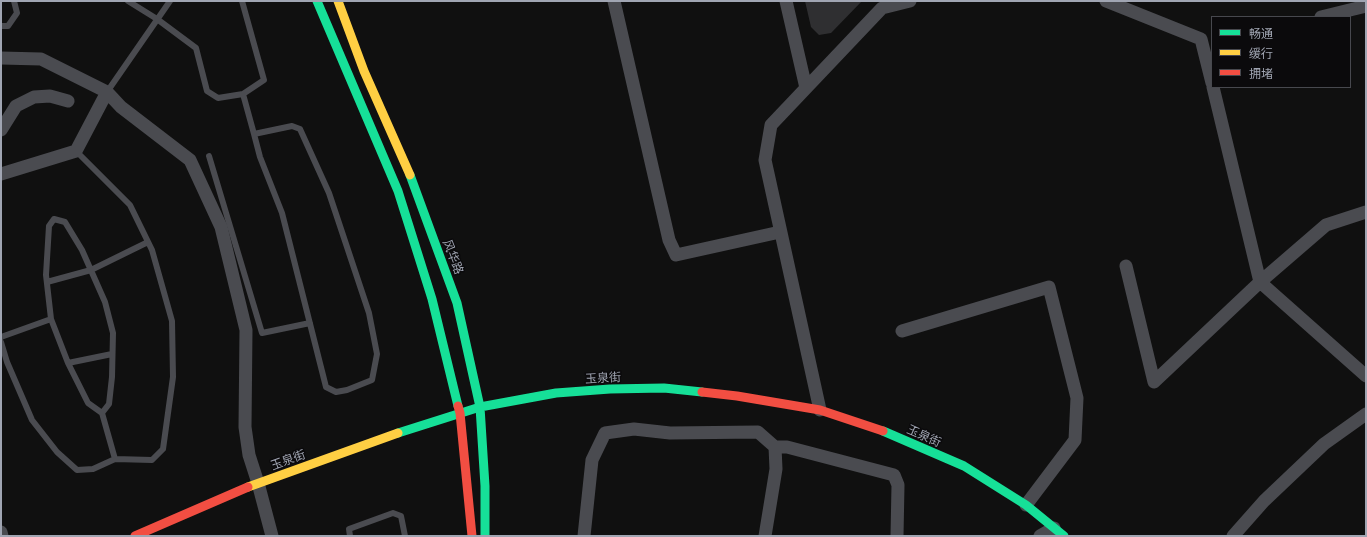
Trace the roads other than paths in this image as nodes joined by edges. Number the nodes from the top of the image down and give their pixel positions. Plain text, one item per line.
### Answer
1 (14, 1) edge
2 (128, 1) edge
3 (170, 1) edge
4 (242, 1) edge
5 (317, 1) edge
6 (338, 1) edge
7 (614, 1) edge
8 (786, 1) edge
9 (910, 1) edge
10 (1106, 1) edge
11 (1366, 6) edge
12 (1325, 16) edge
13 (157, 19) junction
14 (1, 26) edge
15 (1208, 45) edge
16 (1, 58) edge
17 (1211, 74) edge
18 (806, 88) junction
19 (1213, 88) edge
20 (107, 92) junction
21 (243, 94) junction
22 (68, 101) dead end
23 (1, 130) edge
24 (254, 134) junction
25 (76, 151) junction
26 (209, 156) dead end
27 (1, 174) edge
28 (1366, 212) edge
29 (780, 232) junction
30 (148, 242) junction
31 (1126, 266) dead end
32 (91, 270) junction
33 (47, 282) junction
34 (1260, 282) junction
35 (51, 319) junction
36 (310, 323) junction
37 (902, 331) dead end
38 (1, 337) edge
39 (1, 342) edge
40 (112, 354) junction
41 (68, 363) junction
42 (1366, 376) edge
43 (480, 407) junction
44 (820, 410) junction
45 (102, 413) junction
46 (460, 413) junction
47 (1366, 414) edge
48 (774, 447) junction
49 (115, 459) junction
50 (258, 483) junction
51 (1026, 505) junction
52 (1, 532) edge
53 (1059, 532) edge
54 (2, 536) edge
55 (135, 536) edge
56 (272, 536) edge
57 (350, 536) edge
58 (405, 536) edge
59 (472, 536) edge
60 (485, 536) edge
61 (584, 536) edge
62 (765, 536) edge
63 (897, 536) edge
64 (1040, 536) edge
65 (1233, 536) edge

1 - 14 lane
2 - 13 lane
3 - 13 lane
4 - 21 lane
5 - 46 street
6 - 43 street, 风华路
7 - 29 street
8 - 18 street
9 - 18 street
10 - 15 street
11 - 12 street
13 - 20 lane
13 - 21 lane
15 - 17 street
16 - 20 street
18 - 29 street
19 - 34 street
20 - 25 street
20 - 50 street
21 - 24 lane
22 - 23 street
24 - 36 lane
24 - 36 lane
25 - 27 street
25 - 30 lane
26 - 36 lane
28 - 34 street
29 - 44 street
30 - 32 lane
30 - 49 lane
31 - 34 street
32 - 33 lane
32 - 33 lane
32 - 40 lane
33 - 35 lane
34 - 42 street
35 - 38 lane
35 - 41 lane
37 - 51 street
39 - 49 lane
40 - 41 lane
40 - 45 lane
41 - 45 lane
43 - 44 street, 玉泉街
43 - 46 street, 玉泉街
43 - 60 street, 风华路
44 - 51 street, 玉泉街
45 - 49 lane
46 - 50 street, 玉泉街
46 - 59 street
47 - 65 street
48 - 61 street
48 - 62 street
48 - 63 street
50 - 55 street, 玉泉街
50 - 56 street
51 - 53 street, 玉泉街
52 - 54 street
53 - 64 street
57 - 58 lane

